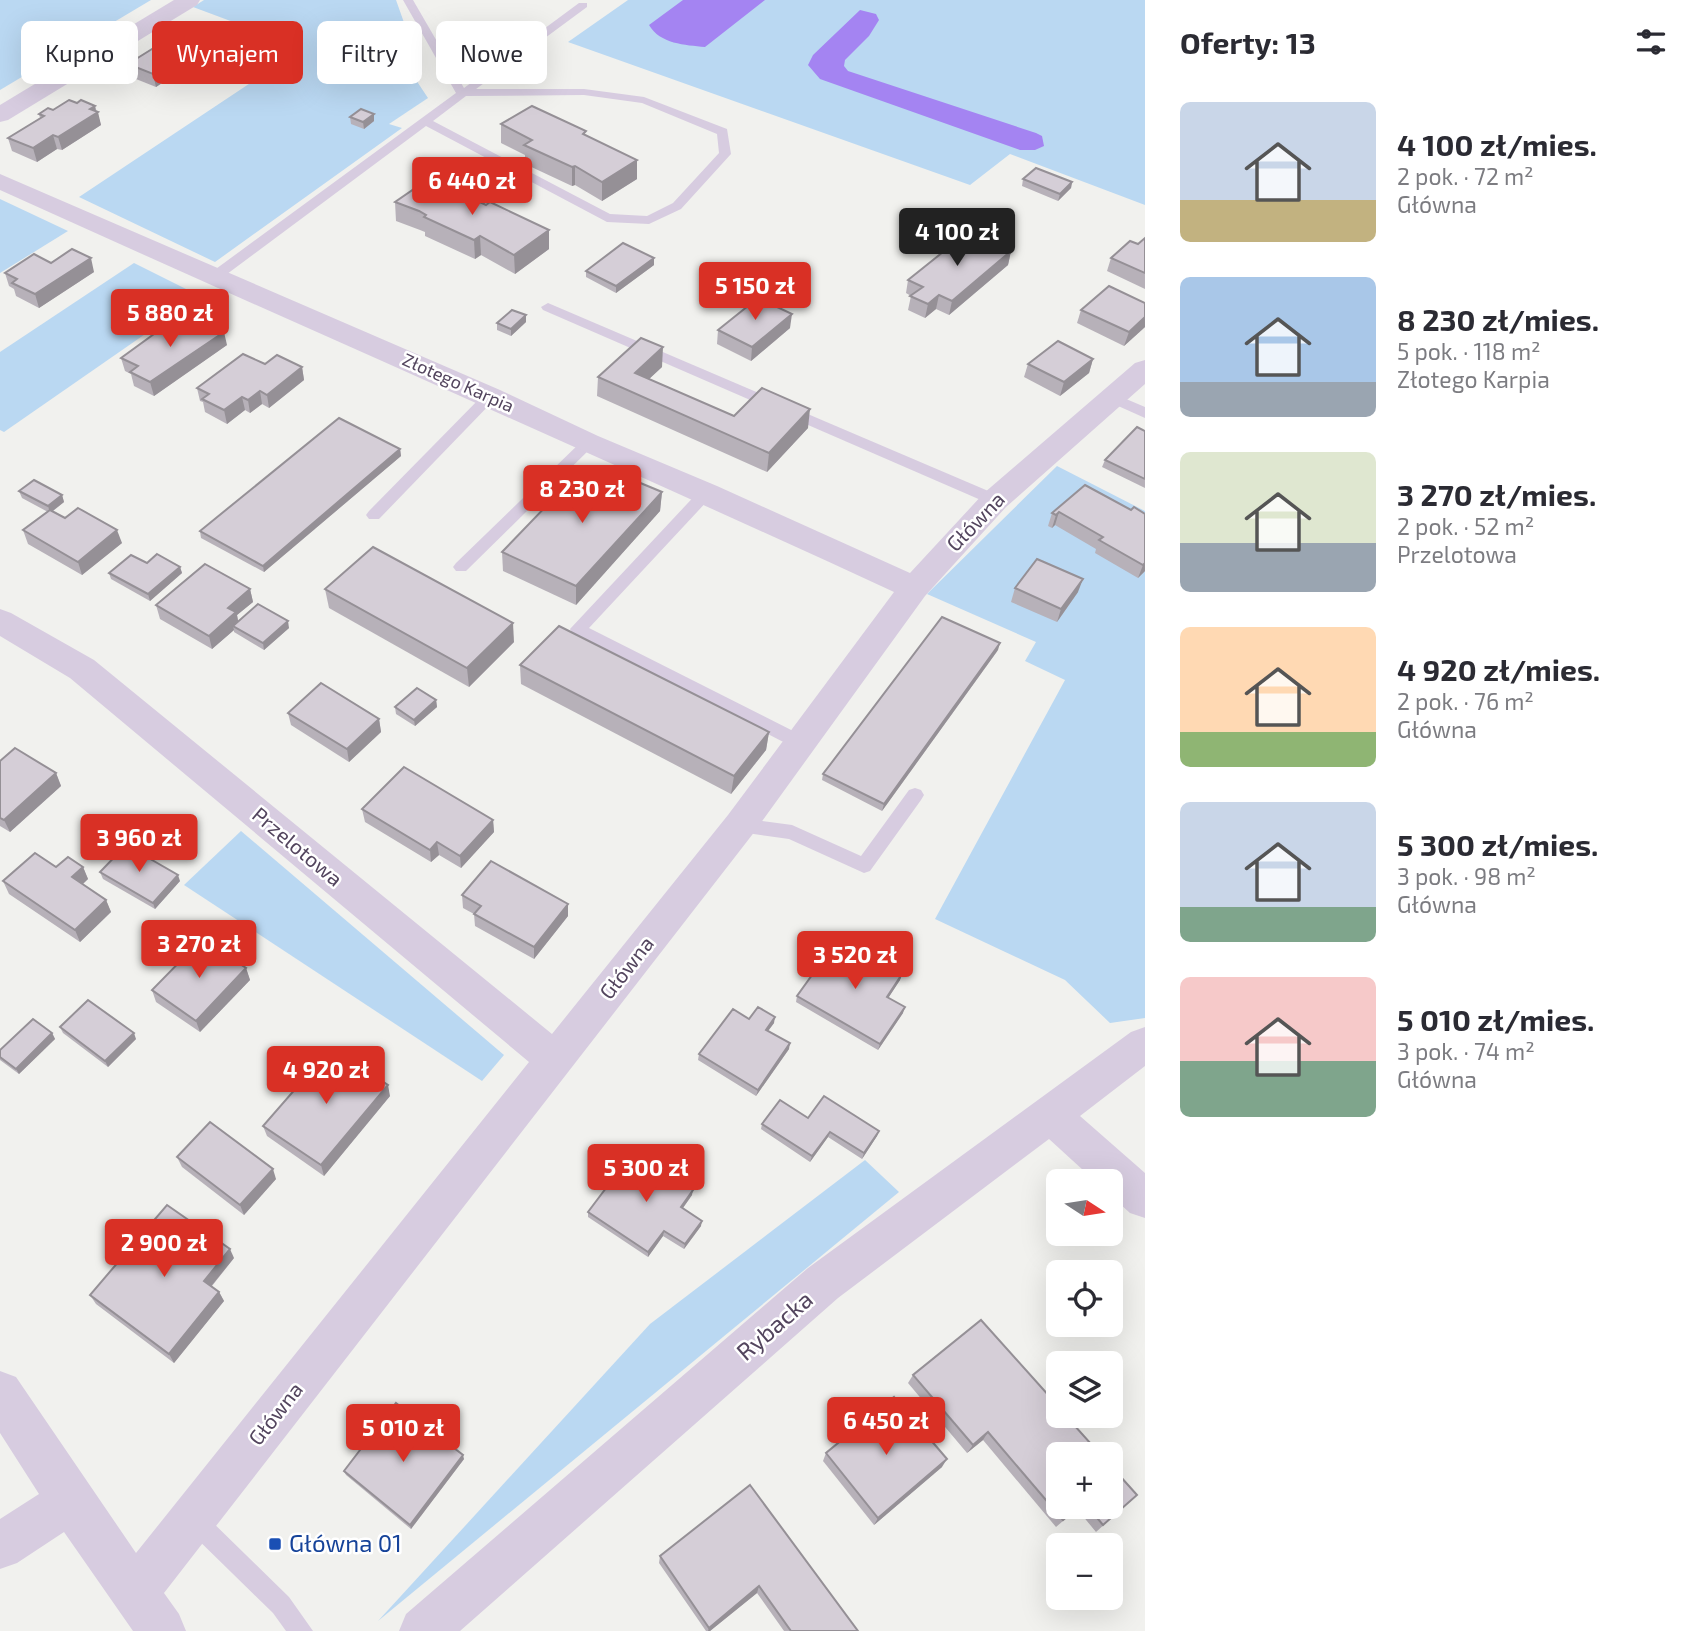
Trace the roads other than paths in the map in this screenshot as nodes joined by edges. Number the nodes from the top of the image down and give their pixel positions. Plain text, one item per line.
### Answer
1 (189, 0) edge
2 (408, 0) edge
3 (583, 5) dead end
4 (461, 93) junction
5 (0, 115) edge
6 (425, 121) junction
7 (0, 181) edge
8 (214, 278) junction
9 (548, 307) dead end
10 (1145, 369) edge
11 (491, 396) junction
12 (1112, 398) junction
13 (1145, 413) edge
14 (588, 443) junction
15 (706, 493) junction
16 (995, 500) junction
17 (374, 516) dead end
18 (461, 567) dead end
19 (914, 588) junction
20 (0, 621) edge
21 (801, 743) junction
22 (915, 795) dead end
23 (740, 825) junction
24 (1145, 1044) edge
25 (554, 1059) junction
26 (1049, 1114) junction
27 (1145, 1199) edge
28 (0, 1393) edge
29 (70, 1501) junction
30 (193, 1519) junction
31 (0, 1546) edge
32 (134, 1593) junction
33 (162, 1631) edge
34 (301, 1631) edge
35 (424, 1631) edge

1 - 5 street
2 - 4 lane
3 - 4 lane
4 - 6 lane
4 - 6 lane
6 - 8 lane
7 - 8 street, Złotego Karpia
8 - 11 street, Złotego Karpia
9 - 16 lane
10 - 12 street, Główna
11 - 14 street, Złotego Karpia
11 - 17 lane
12 - 13 lane
12 - 16 street, Główna
14 - 15 street, Złotego Karpia
14 - 18 lane
15 - 19 street, Złotego Karpia
15 - 21 lane
16 - 19 street, Główna
19 - 21 street, Główna
20 - 25 street, Przelotowa
21 - 23 street, Główna
22 - 23 lane
23 - 25 street, Główna
24 - 26 street, Rybacka
25 - 30 street, Główna
26 - 27 street
26 - 35 street, Rybacka
28 - 29 street
29 - 31 street
29 - 32 street
30 - 32 street, Główna
30 - 34 lane
32 - 33 street

